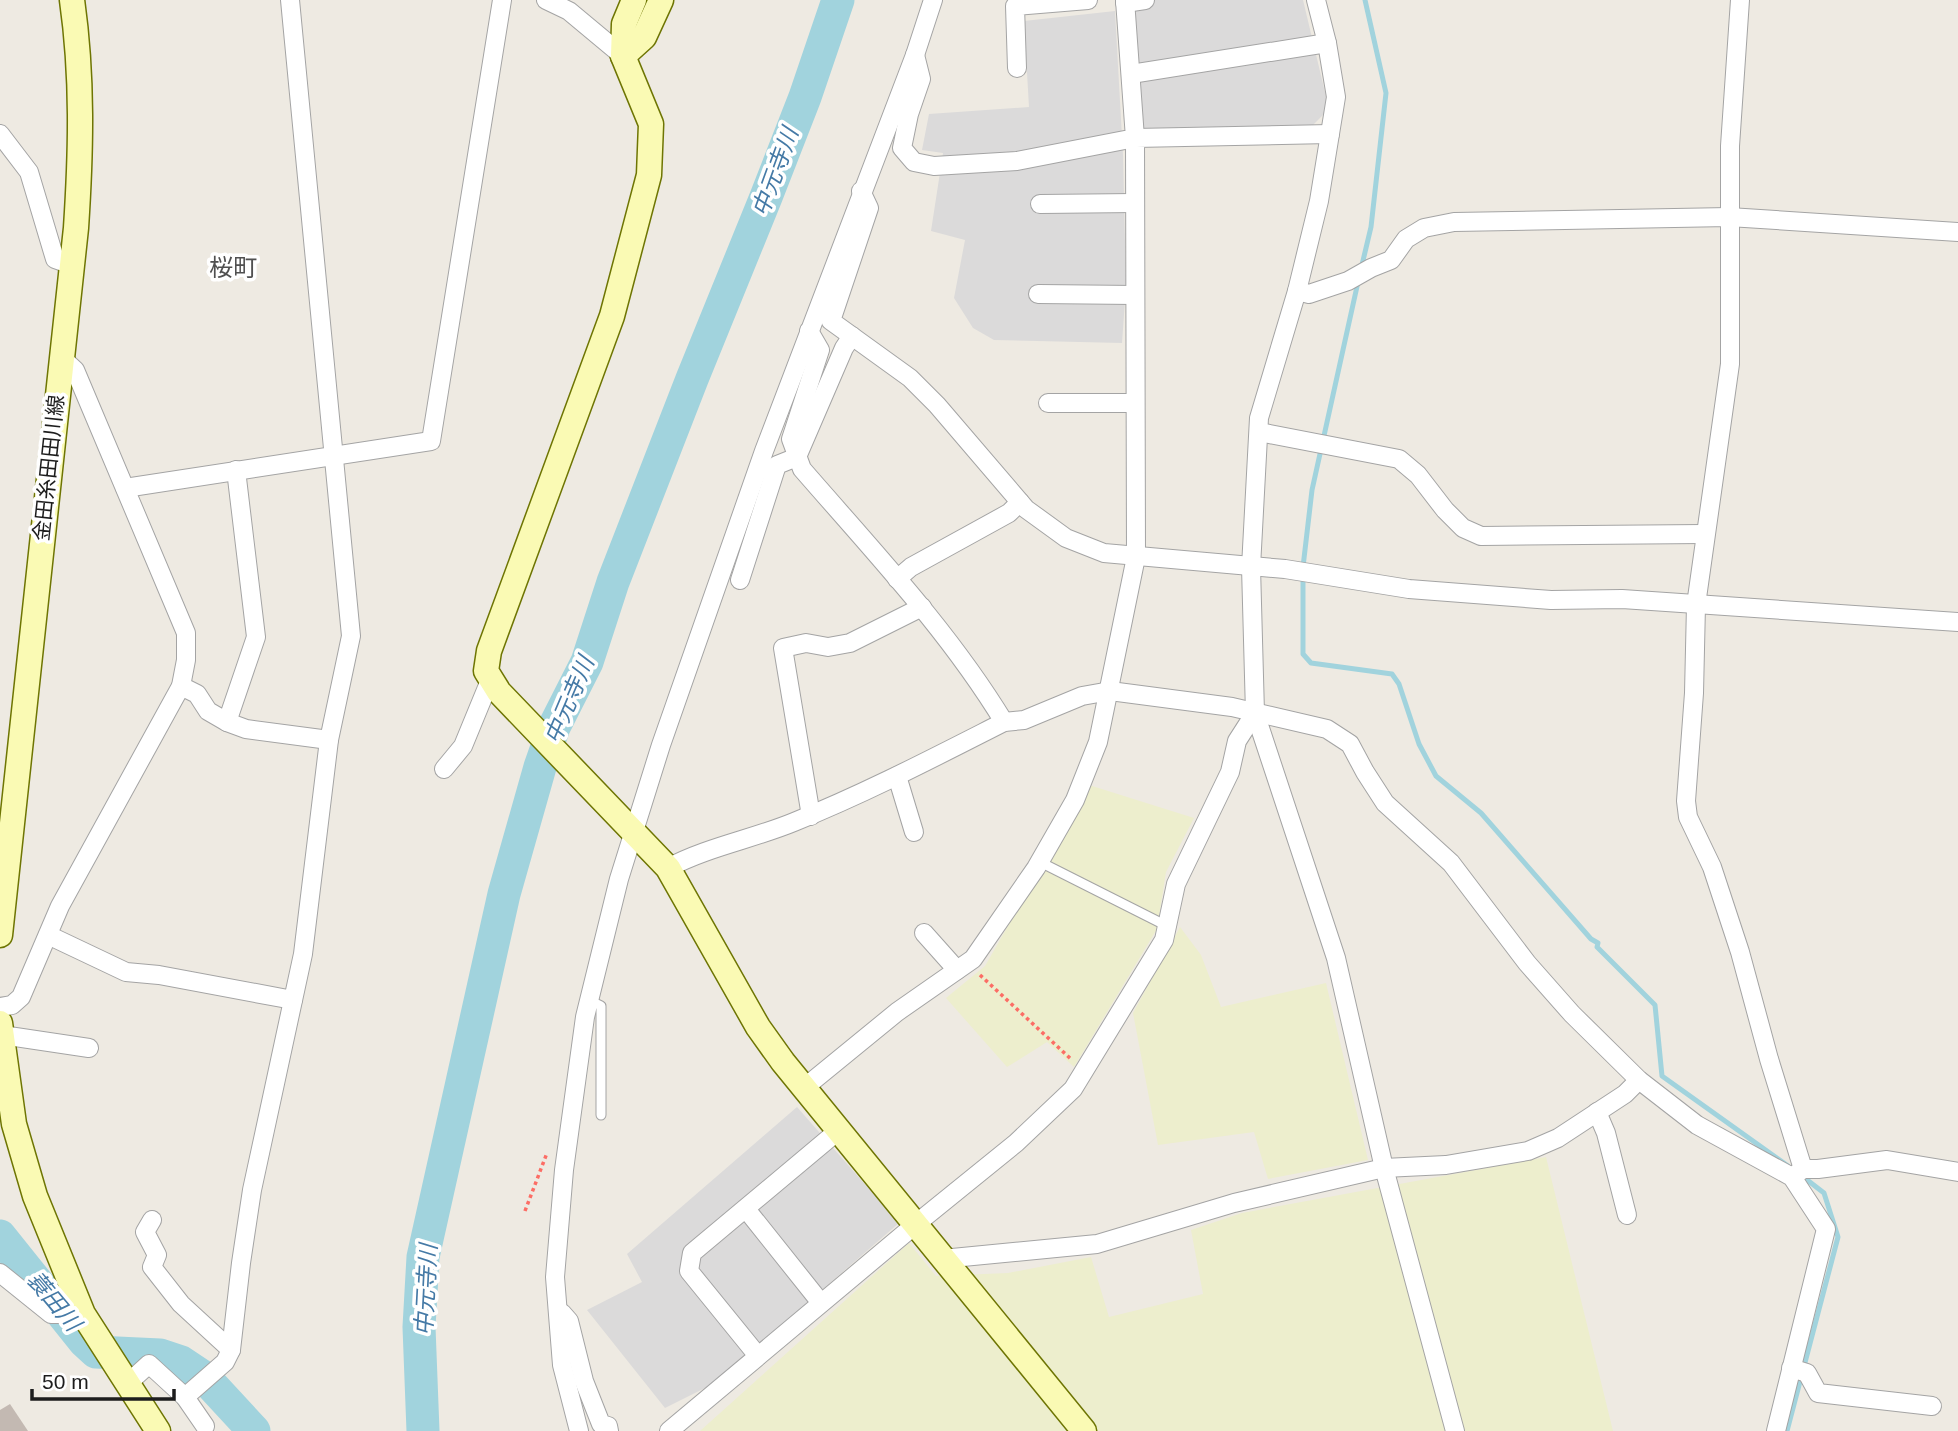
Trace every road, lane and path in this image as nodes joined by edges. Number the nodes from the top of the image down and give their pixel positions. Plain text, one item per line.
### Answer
1 (72, 0) edge
2 (290, 0) edge
3 (502, 0) edge
4 (546, 0) edge
5 (634, 0) edge
6 (661, 0) edge
7 (933, 0) edge
8 (1087, 0) edge
9 (1145, 0) edge
10 (1316, 0) edge
11 (1740, 0) edge
12 (1125, 2) edge
13 (1327, 43) junction
14 (915, 55) junction
15 (623, 56) junction
16 (1017, 68) dead end
17 (1131, 74) junction
18 (0, 134) edge
19 (1330, 134) junction
20 (1135, 138) junction
21 (861, 191) junction
22 (1135, 203) junction
23 (1040, 204) dead end
24 (1729, 217) junction
25 (1958, 232) edge
26 (72, 265) junction
27 (1297, 291) junction
28 (1038, 294) dead end
29 (1135, 295) junction
30 (809, 331) junction
31 (852, 336) junction
32 (61, 357) junction
33 (1048, 403) dead end
34 (1135, 403) junction
35 (1259, 432) junction
36 (335, 454) junction
37 (797, 457) junction
38 (236, 470) junction
39 (125, 488) junction
40 (1020, 502) junction
41 (1704, 534) junction
42 (1136, 557) junction
43 (1251, 567) junction
44 (897, 579) junction
45 (740, 580) dead end
46 (1696, 605) junction
47 (922, 607) junction
48 (1958, 622) edge
49 (495, 685) junction
50 (181, 686) junction
51 (1110, 691) junction
52 (1255, 713) junction
53 (226, 722) junction
54 (1004, 722) junction
55 (329, 740) junction
56 (443, 769) dead end
57 (897, 776) junction
58 (811, 816) junction
59 (629, 829) junction
60 (914, 832) dead end
61 (1040, 862) junction
62 (668, 868) junction
63 (1167, 926) junction
64 (924, 933) dead end
65 (48, 934) junction
66 (0, 935) edge
67 (962, 966) junction
68 (293, 1000) junction
69 (590, 1000) junction
70 (0, 1007) edge
71 (1, 1029) edge
72 (89, 1048) dead end
73 (1084, 1071) junction
74 (1639, 1080) junction
75 (804, 1088) junction
76 (1597, 1112) junction
77 (601, 1115) dead end
78 (839, 1130) junction
79 (548, 1150) dead end
80 (1384, 1168) junction
81 (1958, 1172) edge
82 (1797, 1173) junction
83 (746, 1209) junction
84 (525, 1211) dead end
85 (1627, 1215) dead end
86 (152, 1220) dead end
87 (916, 1224) junction
88 (942, 1259) junction
89 (0, 1273) edge
90 (821, 1303) junction
91 (557, 1308) junction
92 (83, 1314) junction
93 (231, 1350) junction
94 (758, 1356) junction
95 (1791, 1368) junction
96 (127, 1384) junction
97 (185, 1397) junction
98 (1932, 1406) dead end
99 (205, 1426) dead end
100 (604, 1429) edge
101 (158, 1431) edge
102 (579, 1431) edge
103 (669, 1431) edge
104 (1084, 1431) edge
105 (1455, 1431) edge
106 (1776, 1431) edge

1 - 26 street, 金田糸田田川線
2 - 36 street
3 - 36 street
4 - 15 street
5 - 15 street
6 - 15 street
7 - 14 street
8 - 16 street
9 - 12 street
10 - 13 street
11 - 24 street
12 - 17 street
13 - 17 street
13 - 19 street
14 - 20 street
14 - 21 street
15 - 49 street
17 - 20 street
18 - 26 street
19 - 20 street
19 - 27 street
20 - 22 street
21 - 30 street
21 - 31 street
22 - 23 street
22 - 29 street
24 - 25 street
24 - 27 street
24 - 41 street
26 - 32 street, 金田糸田田川線
27 - 35 street
28 - 29 street
29 - 34 street
30 - 37 street
30 - 59 street
31 - 37 street
31 - 40 street
32 - 39 street
32 - 66 street, 金田糸田田川線
33 - 34 street
34 - 42 street
35 - 41 street
35 - 43 street
36 - 38 street
36 - 55 street
37 - 44 street
37 - 45 street
38 - 39 street
38 - 53 street
39 - 50 street
40 - 42 street
40 - 44 street
41 - 46 street
42 - 43 street
42 - 51 street
43 - 46 street
43 - 52 street
44 - 47 street
46 - 48 street
46 - 82 street
47 - 54 street
47 - 58 street
49 - 56 street
49 - 59 street
50 - 53 street
50 - 65 street
51 - 52 street
51 - 54 street
51 - 61 street
52 - 63 street
52 - 74 street
52 - 80 street
53 - 55 street
54 - 57 street
55 - 68 street
57 - 58 street
57 - 60 street
58 - 62 street
59 - 62 street
59 - 69 street
61 - 63 lane
61 - 67 street
62 - 75 street
63 - 73 street
64 - 67 street
65 - 68 street
65 - 70 street
67 - 73 path
67 - 75 street
68 - 93 street
69 - 77 lane
69 - 91 street
71 - 72 street
71 - 92 street
73 - 87 street
74 - 76 street
74 - 82 street
75 - 78 street
76 - 80 street
76 - 85 street
78 - 83 street
78 - 87 street
79 - 84 path
80 - 88 street
80 - 105 street
81 - 82 street
82 - 95 street
83 - 90 street
83 - 94 street
86 - 93 street
87 - 88 street
87 - 90 street
88 - 104 street
89 - 92 street
90 - 94 street
91 - 100 street
91 - 102 street
92 - 96 street
93 - 97 street
94 - 103 street
95 - 98 street
95 - 106 street
96 - 97 street
96 - 101 street
97 - 99 street

